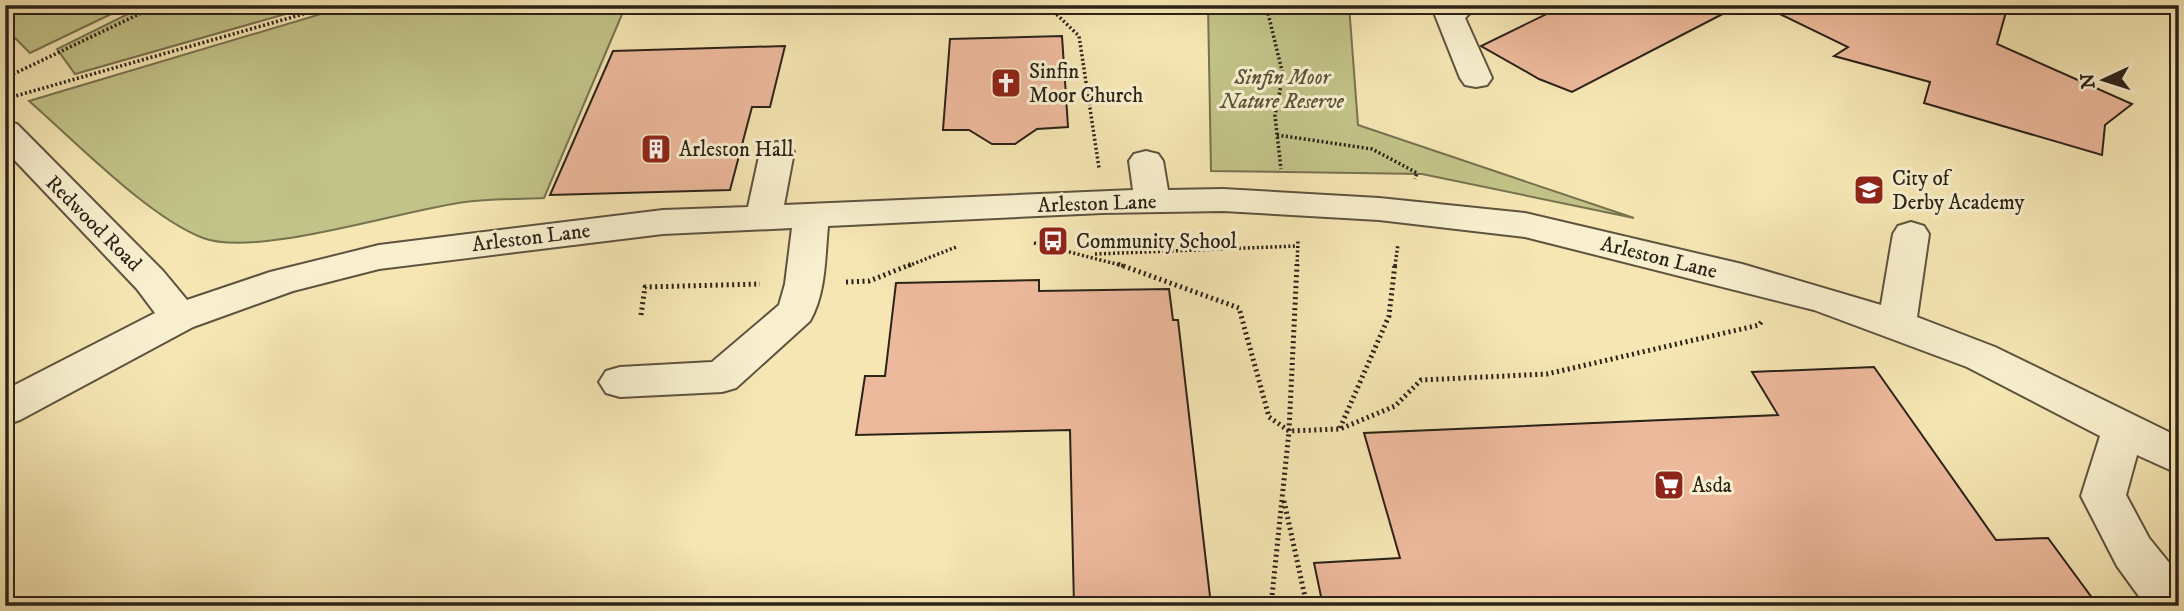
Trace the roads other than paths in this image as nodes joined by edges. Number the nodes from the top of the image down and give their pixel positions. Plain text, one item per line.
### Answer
1 (1464, 5) edge
2 (1476, 78) dead end
3 (6, 134) edge
4 (777, 152) dead end
5 (1146, 160) dead end
6 (1152, 201) junction
7 (810, 216) junction
8 (763, 219) junction
9 (1911, 234) dead end
10 (179, 317) junction
11 (1897, 324) junction
12 (620, 382) dead end
13 (5, 409) edge
14 (2123, 429) junction
15 (2179, 457) edge
16 (2175, 606) edge

1 - 2 street
3 - 10 street, Redwood Road
4 - 8 street
5 - 6 street
6 - 7 street, Arleston Lane
6 - 11 street, Arleston Lane
7 - 8 street, Arleston Lane
7 - 12 street
8 - 10 street, Arleston Lane
9 - 11 street
10 - 13 street, Arleston Lane
11 - 14 street, Arleston Lane
14 - 15 street, Arleston Lane
14 - 16 street

